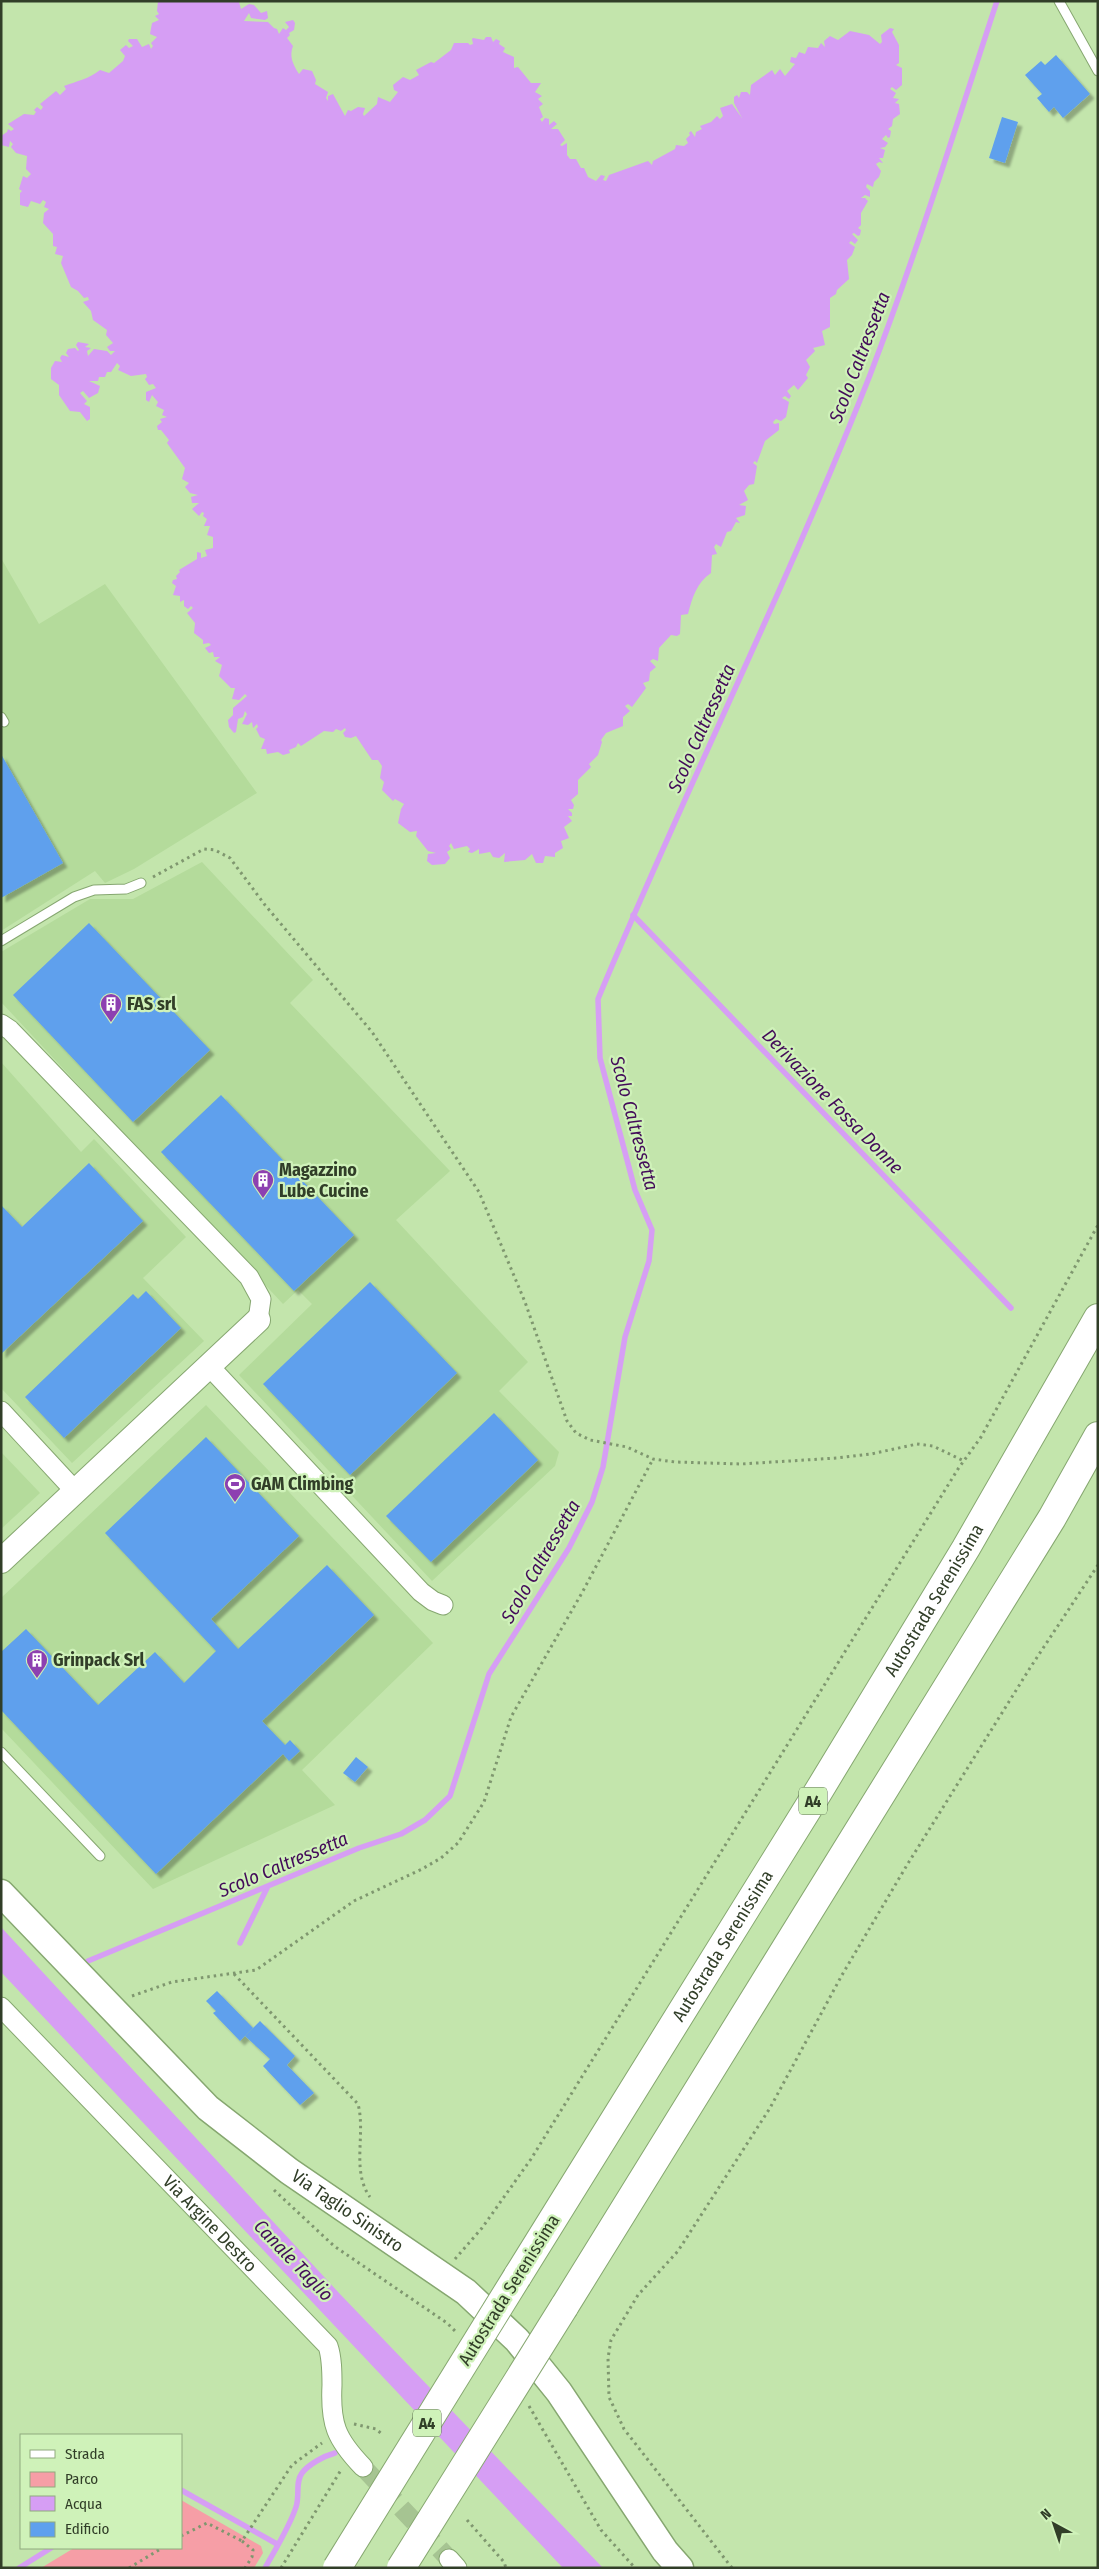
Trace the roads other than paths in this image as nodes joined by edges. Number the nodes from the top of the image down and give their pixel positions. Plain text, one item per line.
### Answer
1 (1059, 1) edge
2 (1098, 71) edge
3 (141, 883) road end
4 (1, 941) edge
5 (1, 1024) edge
6 (1098, 1318) edge
7 (258, 1320) joint
8 (209, 1366) junction
9 (1, 1411) edge
10 (1098, 1436) edge
11 (1098, 1460) edge
12 (76, 1492) junction
13 (1052, 1518) junction
14 (1, 1561) edge
15 (442, 1605) dead end
16 (1, 1752) edge
17 (100, 1856) dead end
18 (1, 1893) edge
19 (1, 2007) edge
20 (357, 2461) tunnel mouth
21 (673, 2562) edge
22 (337, 2568) edge
23 (401, 2568) edge

1 - 2 lane
3 - 4 lane
5 - 7 street
6 - 22 highway, Autostrada Serenissima / A4, bridge
7 - 8 street
8 - 12 street
8 - 15 street
9 - 12 street
10 - 13 highway
11 - 13 highway
12 - 14 street
13 - 23 highway, bridge
16 - 17 lane
18 - 21 main road, Via Taglio Sinistro
19 - 20 street, Via Argine Destro

